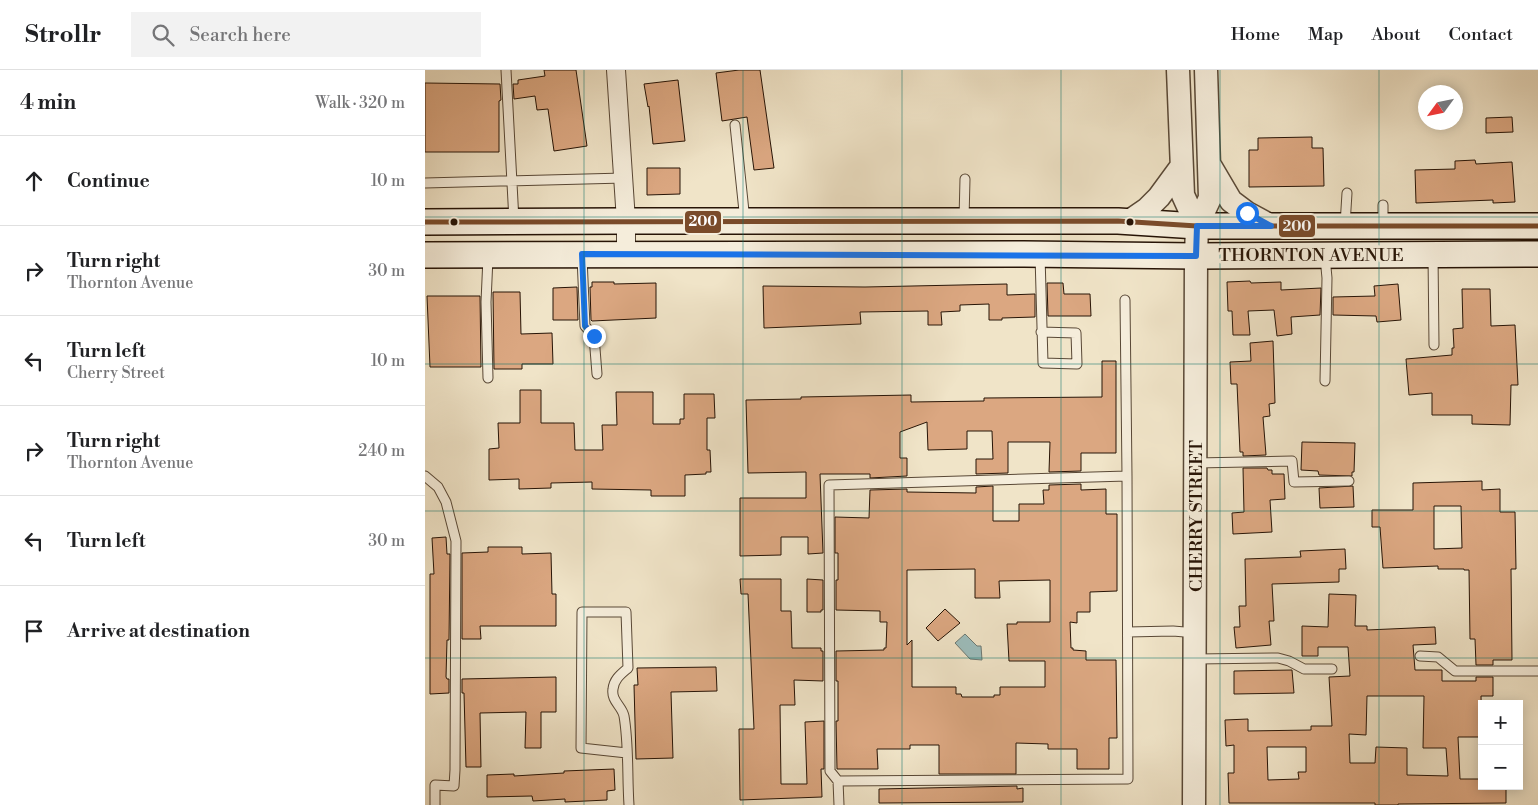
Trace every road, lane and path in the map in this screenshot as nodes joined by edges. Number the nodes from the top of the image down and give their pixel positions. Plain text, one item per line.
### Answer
1 (506, 70) edge
2 (616, 70) edge
3 (1178, 70) edge
4 (1206, 70) edge
5 (735, 125) dead end
6 (1209, 164) junction
7 (1181, 168) junction
8 (624, 178) junction
9 (965, 179) dead end
10 (512, 182) junction
11 (425, 183) edge
12 (1347, 192) dead end
13 (514, 221) junction
14 (627, 221) junction
15 (745, 221) junction
16 (964, 221) junction
17 (425, 222) edge
18 (1128, 222) junction
19 (1197, 226) junction
20 (1271, 226) junction
21 (1345, 226) junction
22 (1538, 226) edge
23 (488, 254) junction
24 (582, 254) junction
25 (626, 254) junction
26 (1040, 254) junction
27 (1433, 254) junction
28 (1538, 254) edge
29 (425, 255) edge
30 (1325, 255) junction
31 (1196, 256) junction
32 (1125, 300) dead end
33 (1041, 332) junction
34 (1434, 345) dead end
35 (597, 374) dead end
36 (488, 378) dead end
37 (1325, 381) dead end
38 (1196, 463) junction
39 (425, 476) edge
40 (1127, 476) junction
41 (1349, 481) dead end
42 (1128, 632) junction
43 (1196, 633) junction
44 (1421, 656) dead end
45 (1195, 659) junction
46 (1332, 669) dead end
47 (1538, 671) edge
48 (627, 753) junction
49 (838, 781) junction
50 (435, 785) junction
51 (425, 786) edge
52 (435, 805) edge
53 (629, 805) edge
54 (839, 805) edge
55 (1194, 805) edge

1 - 10 lane
2 - 8 street
3 - 7 street, CHERRY STREET
4 - 6 street, CHERRY STREET
5 - 15 lane
6 - 19 street, CHERRY STREET
6 - 20 street
7 - 18 street
7 - 19 street, CHERRY STREET
8 - 10 lane
8 - 14 street
9 - 16 lane
10 - 11 lane
10 - 13 lane
12 - 21 lane
13 - 14 main road, THORNTON AVENUE
13 - 17 main road, THORNTON AVENUE
14 - 15 main road, THORNTON AVENUE
14 - 25 street
15 - 16 main road, THORNTON AVENUE
16 - 18 main road, THORNTON AVENUE
18 - 19 main road, THORNTON AVENUE
19 - 20 main road, THORNTON AVENUE
19 - 31 street, CHERRY STREET
20 - 21 main road, THORNTON AVENUE
21 - 22 main road, THORNTON AVENUE
23 - 24 main road, THORNTON AVENUE
23 - 29 main road, THORNTON AVENUE
23 - 36 lane
24 - 25 main road, THORNTON AVENUE
24 - 35 lane
25 - 26 main road, THORNTON AVENUE
26 - 31 main road, THORNTON AVENUE
26 - 33 lane
27 - 28 main road, THORNTON AVENUE
27 - 30 main road, THORNTON AVENUE
27 - 34 lane
30 - 31 main road, THORNTON AVENUE
30 - 37 lane
31 - 38 street, CHERRY STREET
32 - 40 lane
33 - 33 lane
38 - 41 lane
38 - 43 street, CHERRY STREET
39 - 50 lane
40 - 42 lane
40 - 49 lane
42 - 43 lane
42 - 49 lane
43 - 45 street, CHERRY STREET
44 - 47 lane
45 - 46 lane
45 - 55 street, CHERRY STREET
48 - 48 lane
48 - 53 lane
49 - 54 lane
50 - 51 lane
50 - 52 lane

